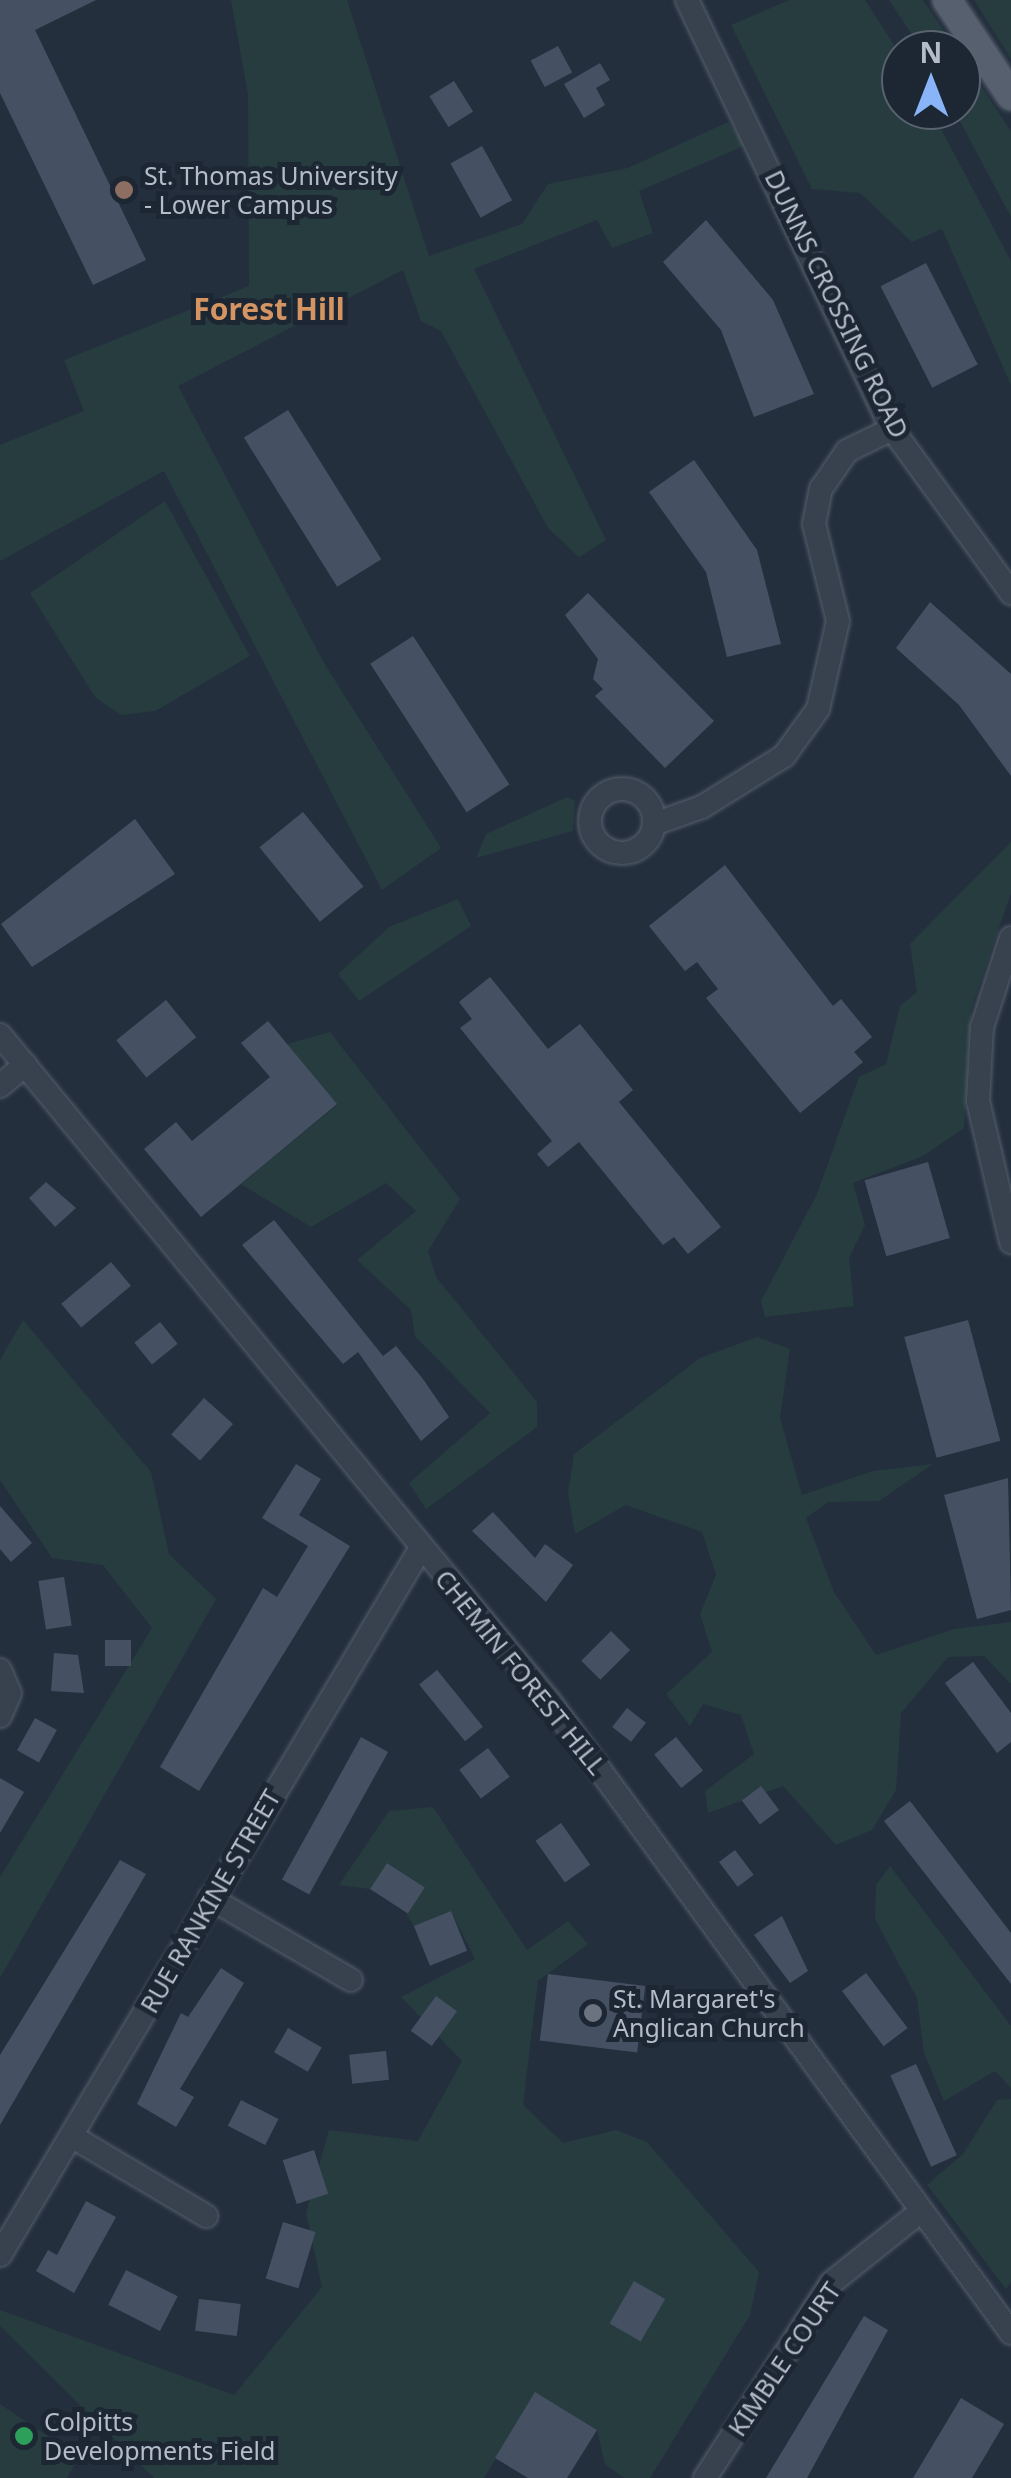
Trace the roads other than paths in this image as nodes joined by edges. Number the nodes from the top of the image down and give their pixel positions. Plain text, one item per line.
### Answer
1 (687, 0) edge
2 (946, 0) edge
3 (1011, 96) edge
4 (892, 429) junction
5 (1011, 593) edge
6 (654, 824) dead end
7 (1011, 938) edge
8 (0, 1035) edge
9 (24, 1064) junction
10 (0, 1086) edge
11 (1011, 1242) edge
12 (421, 1548) junction
13 (0, 1670) edge
14 (0, 1716) edge
15 (210, 1898) junction
16 (351, 1980) dead end
17 (72, 2137) junction
18 (920, 2212) junction
19 (206, 2216) dead end
20 (0, 2255) edge
21 (1011, 2333) edge
22 (705, 2478) edge

1 - 4 street, DUNNS CROSSING ROAD
2 - 3 main road
4 - 5 street, DUNNS CROSSING ROAD
4 - 6 street
7 - 11 street
8 - 9 street, CHEMIN FOREST HILL
9 - 10 street
9 - 12 street, CHEMIN FOREST HILL
12 - 15 street, RUE RANKINE STREET
12 - 18 street, CHEMIN FOREST HILL
13 - 14 street
15 - 16 street
15 - 17 street, RUE RANKINE STREET
17 - 19 street
17 - 20 street, RUE RANKINE STREET
18 - 21 street, CHEMIN FOREST HILL
18 - 22 street, KIMBLE COURT

